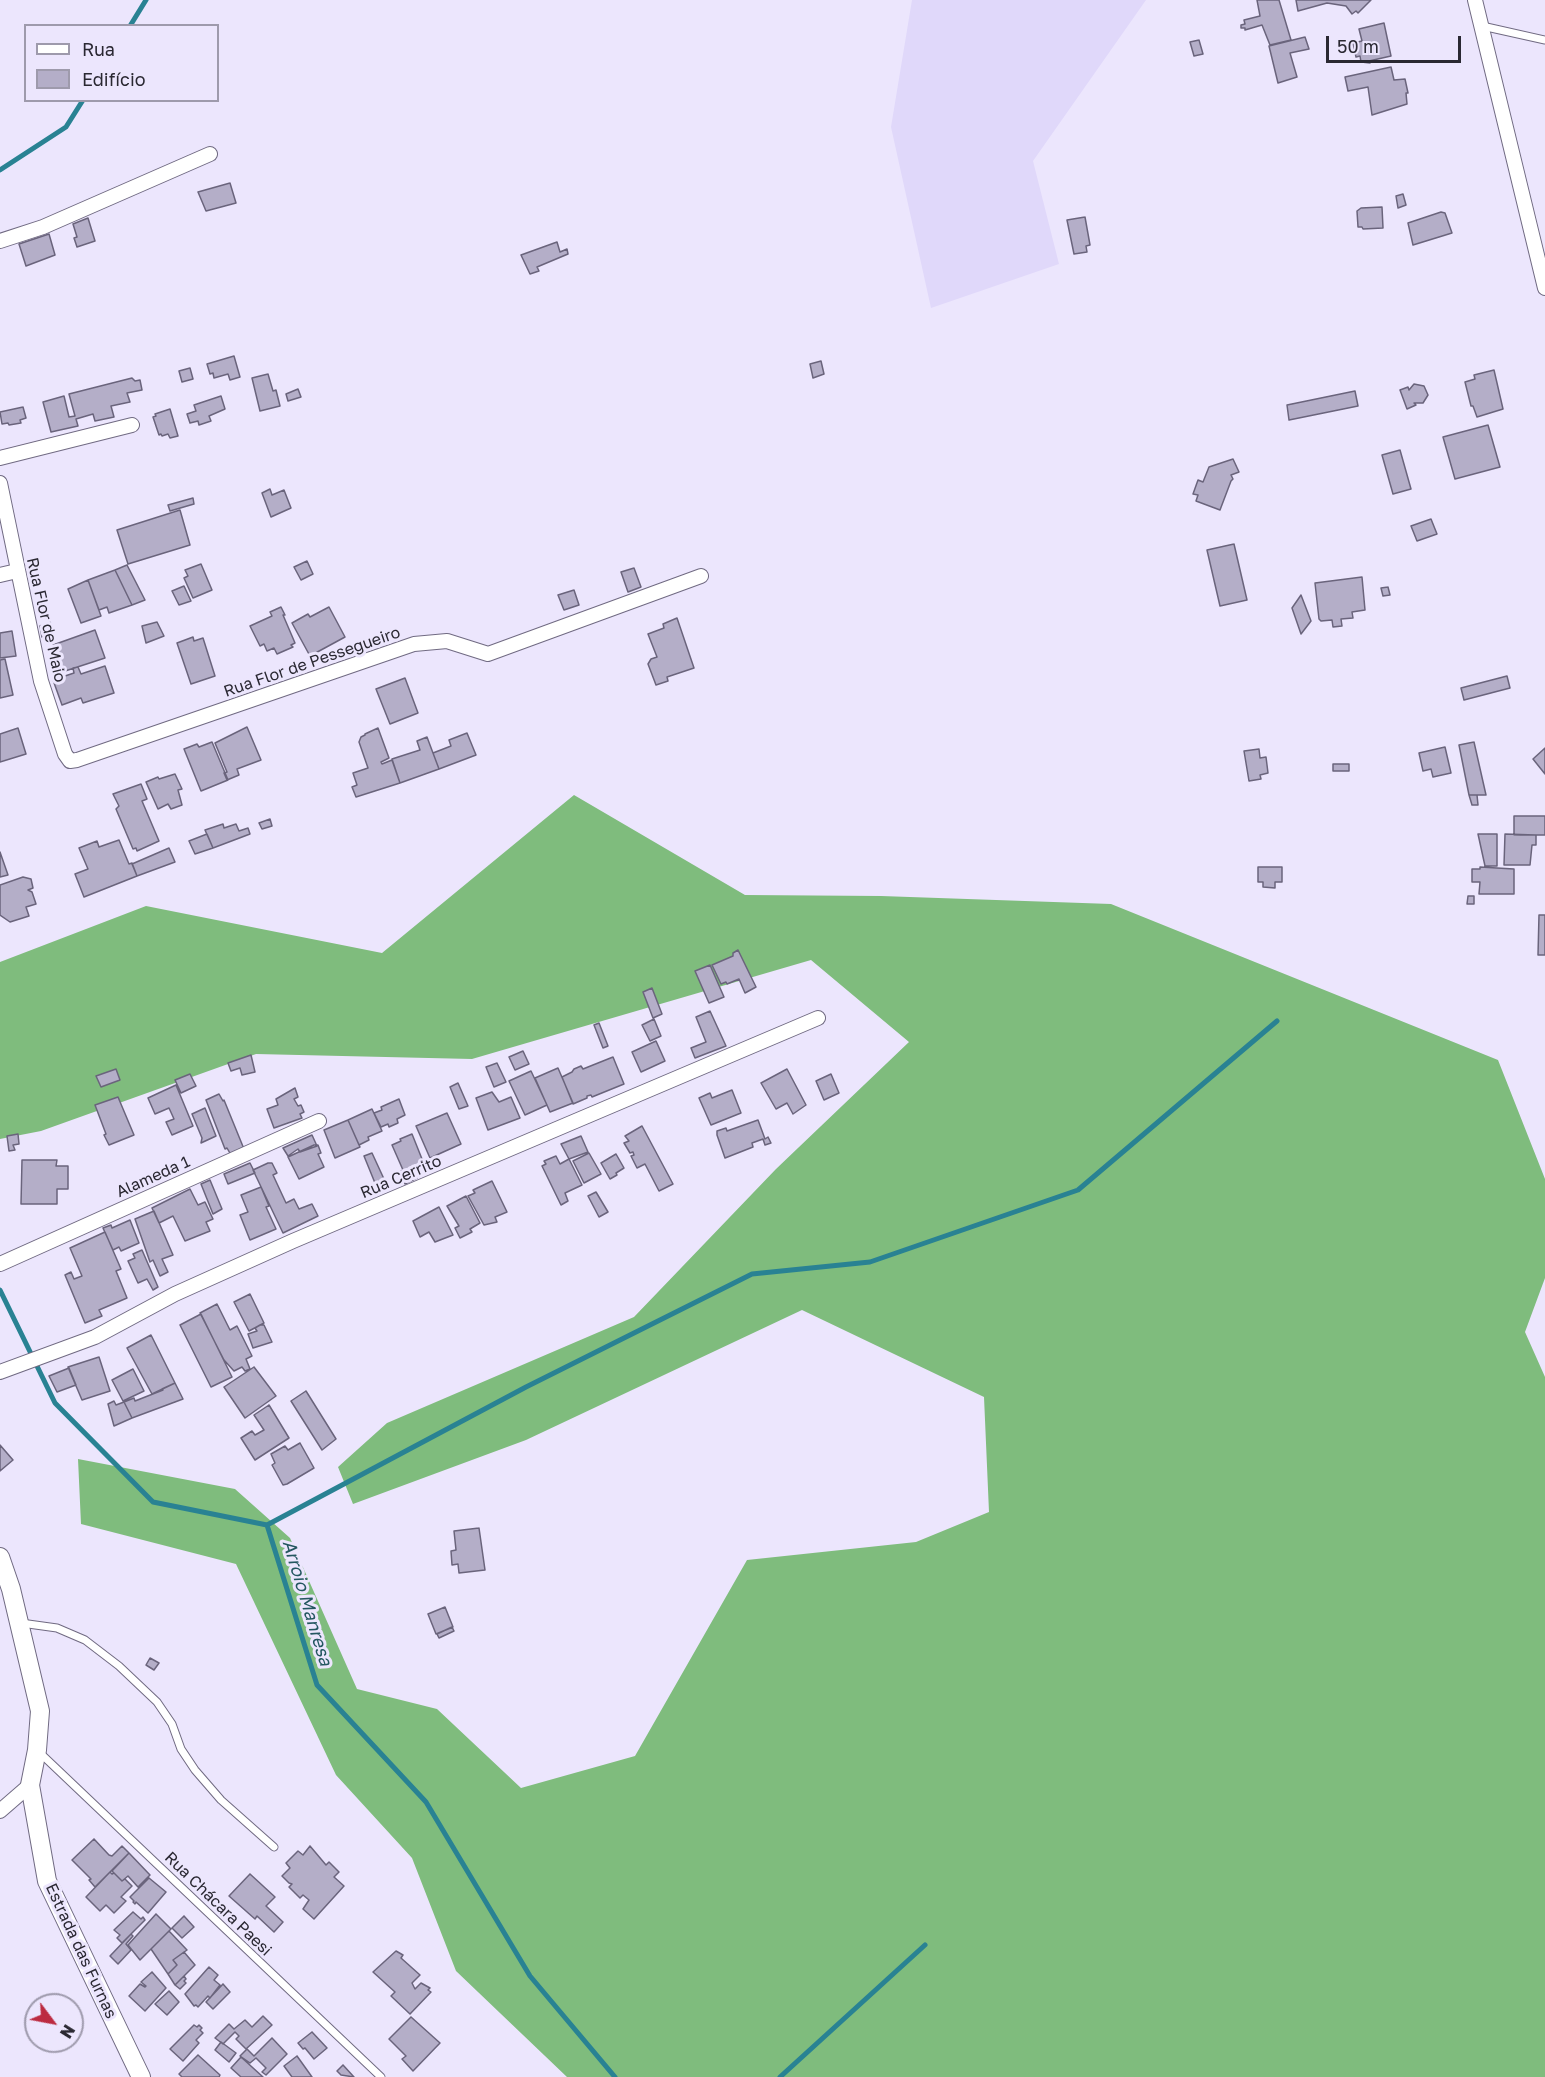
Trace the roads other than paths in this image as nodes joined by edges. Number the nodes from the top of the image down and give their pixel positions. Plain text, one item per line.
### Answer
1 (1475, 0) edge
2 (1482, 26) junction
3 (1545, 40) edge
4 (210, 154) dead end
5 (0, 241) edge
6 (1545, 288) edge
7 (132, 425) dead end
8 (0, 458) edge
9 (0, 483) edge
10 (17, 571) junction
11 (0, 575) edge
12 (701, 576) dead end
13 (70, 761) joint
14 (818, 1018) dead end
15 (319, 1121) dead end
16 (0, 1264) edge
17 (0, 1372) edge
18 (0, 1557) edge
19 (20, 1623) junction
20 (37, 1750) junction
21 (30, 1785) junction
22 (0, 1811) edge
23 (274, 1847) dead end
24 (141, 2077) edge
25 (381, 2077) edge

1 - 2 street
2 - 3 lane
2 - 6 street
4 - 5 street
7 - 8 street
9 - 10 street, Rua Flor de Maio
10 - 11 street
10 - 13 street, Rua Flor de Maio
12 - 13 street, Rua Flor de Pessegueiro
14 - 17 street, Rua Cerrito
15 - 16 street, Alameda 1
18 - 19 street
19 - 20 street
19 - 23 lane
20 - 21 street
20 - 25 lane, Rua Chácara Paesi
21 - 22 street
21 - 24 street, Estrada das Furnas

